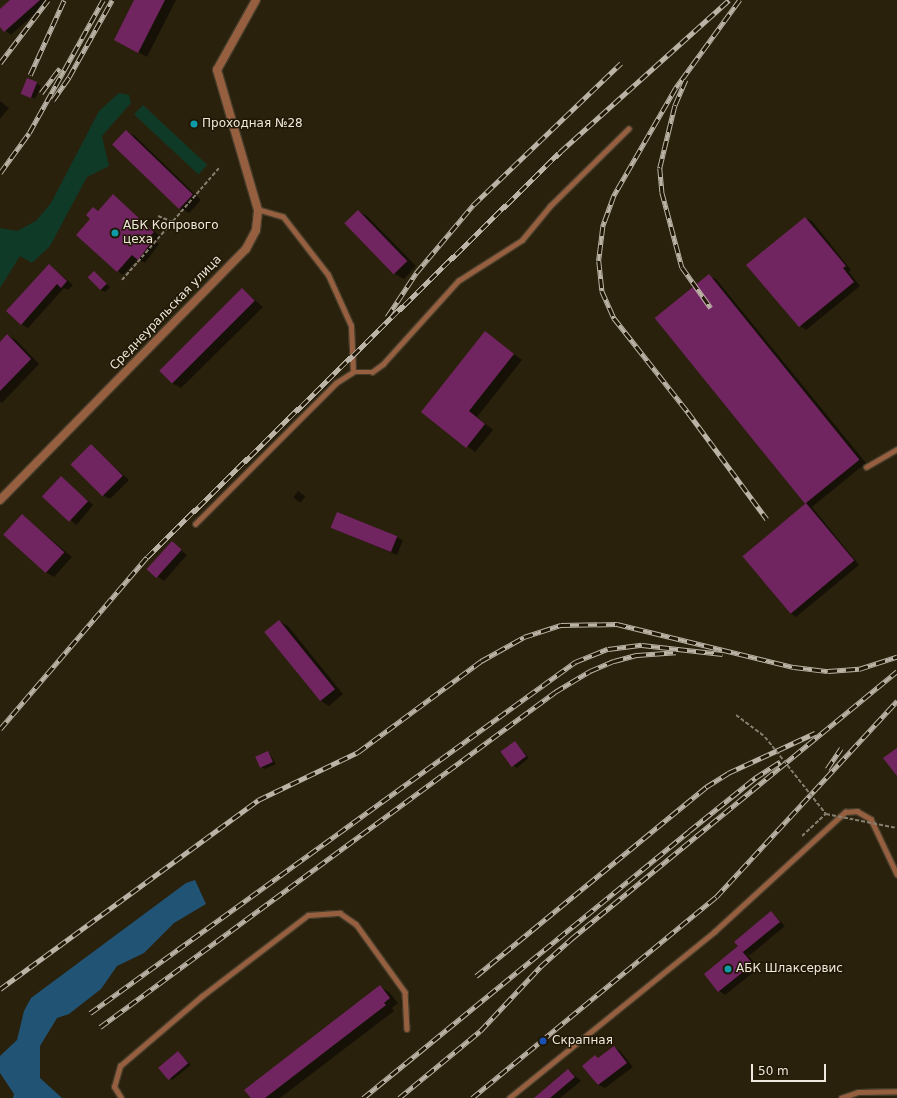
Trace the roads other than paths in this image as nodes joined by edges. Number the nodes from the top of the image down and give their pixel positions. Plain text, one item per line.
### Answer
1 (256, 0) edge
2 (628, 129) dead end
3 (258, 210) junction
4 (353, 372) junction
5 (897, 449) edge
6 (866, 467) dead end
7 (0, 500) edge
8 (195, 524) dead end
9 (897, 874) edge
10 (407, 1029) dead end
11 (897, 1092) edge
12 (121, 1098) edge
13 (509, 1098) edge
14 (841, 1098) edge

1 - 3 street, Среднеуральская улица
2 - 4 lane
3 - 4 lane
3 - 7 street, Среднеуральская улица
4 - 8 lane
5 - 6 lane
9 - 13 lane
10 - 12 lane
11 - 14 lane

